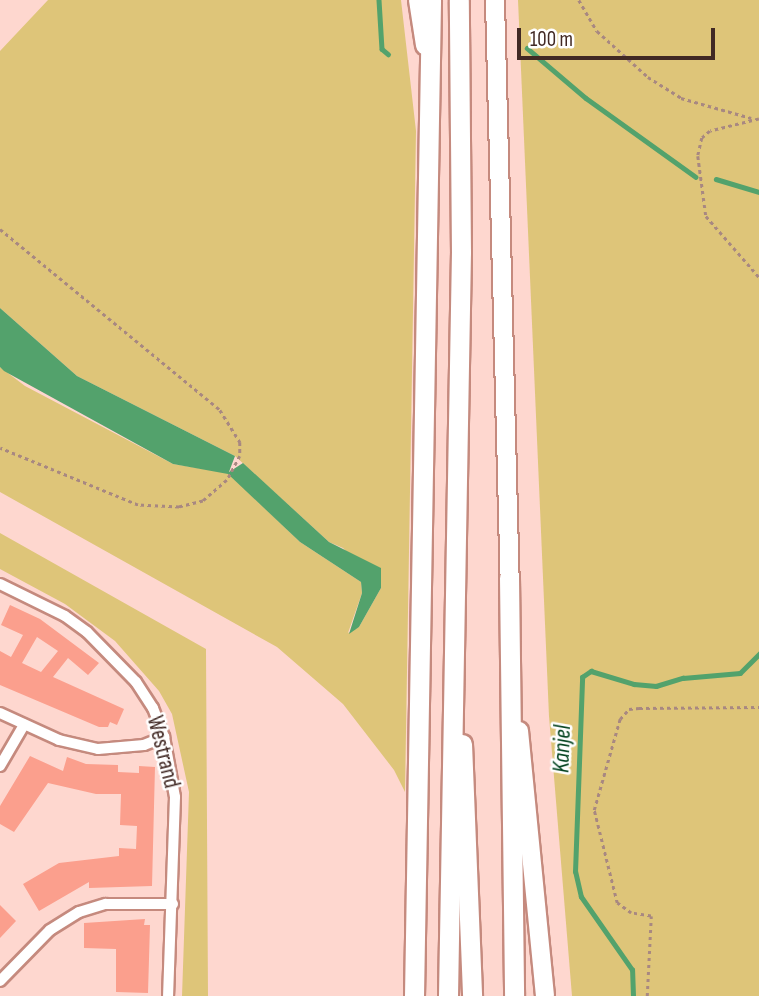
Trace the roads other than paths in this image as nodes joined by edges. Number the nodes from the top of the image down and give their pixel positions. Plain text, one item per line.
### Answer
1 (418, 0) edge
2 (431, 0) edge
3 (459, 0) edge
4 (495, 0) edge
5 (430, 79) junction
6 (509, 578) junction
7 (0, 584) edge
8 (454, 645) junction
9 (0, 713) edge
10 (24, 725) junction
11 (164, 737) junction
12 (0, 766) edge
13 (173, 904) junction
14 (0, 981) edge
15 (168, 996) edge
16 (414, 996) edge
17 (448, 996) edge
18 (472, 996) edge
19 (514, 996) edge
20 (545, 996) edge

1 - 5 highway
2 - 5 highway
3 - 8 highway
4 - 6 highway
5 - 16 highway
6 - 19 highway
6 - 20 highway
7 - 11 street, Westrand
8 - 17 highway
8 - 18 highway
9 - 10 street
10 - 11 street
10 - 12 street
11 - 13 street, Westrand
13 - 14 street
13 - 15 street, Westrand

